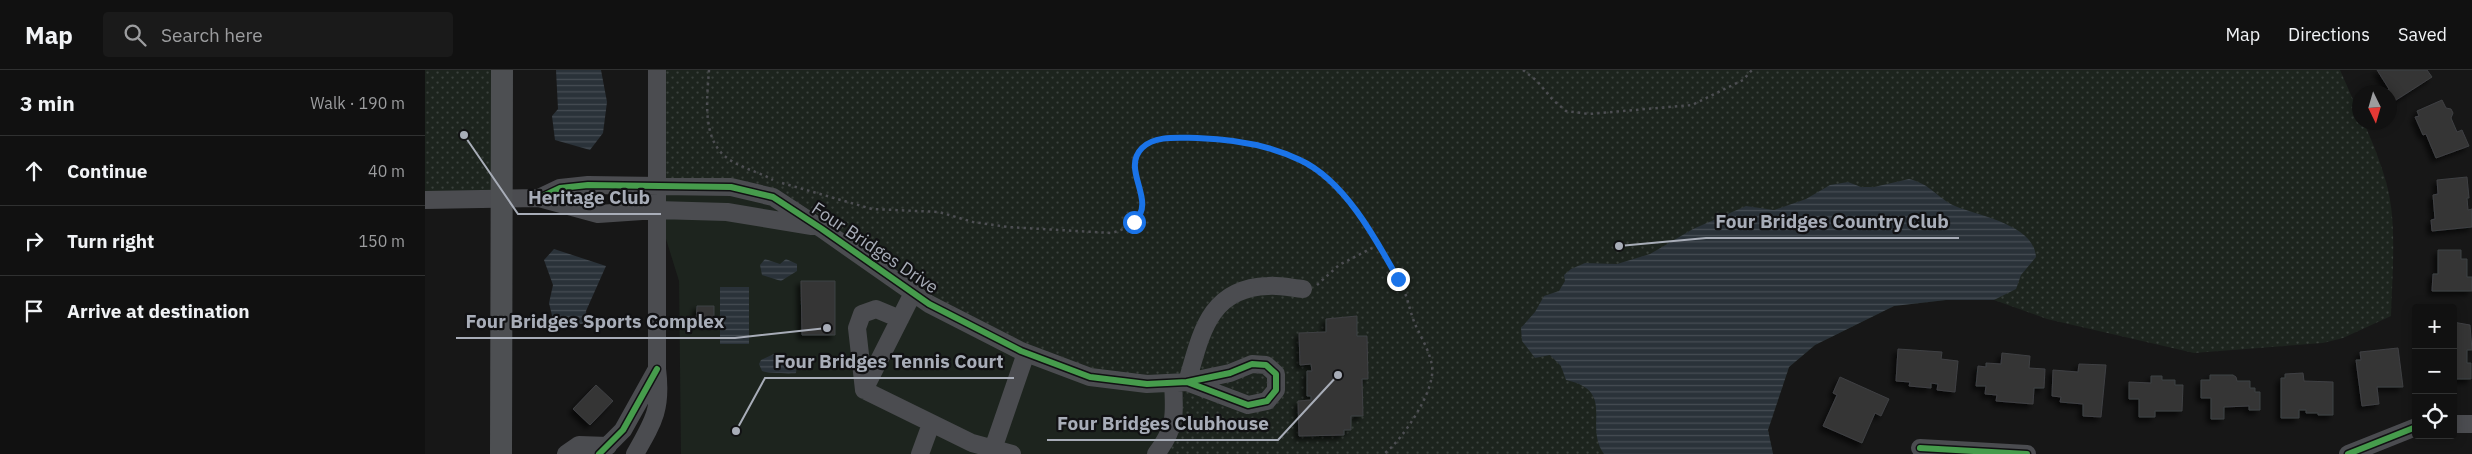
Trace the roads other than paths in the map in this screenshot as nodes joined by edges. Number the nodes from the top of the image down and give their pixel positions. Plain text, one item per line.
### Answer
1 (502, 70) edge
2 (657, 70) edge
3 (657, 186) junction
4 (539, 198) junction
5 (502, 199) junction
6 (425, 200) edge
7 (657, 210) junction
8 (822, 229) junction
9 (1303, 289) road end
10 (913, 293) junction
11 (900, 319) junction
12 (1026, 353) junction
13 (657, 368) junction
14 (1180, 383) junction
15 (864, 390) junction
16 (931, 424) junction
17 (2457, 424) edge
18 (2472, 424) edge
19 (2412, 429) edge
20 (1920, 448) dead end
21 (993, 449) junction
22 (604, 450) edge
23 (501, 454) edge
24 (566, 454) edge
25 (635, 454) edge
26 (920, 454) edge
27 (1012, 454) edge
28 (1156, 454) edge
29 (2027, 454) edge
30 (2348, 454) edge

1 - 5 main road
2 - 3 street
3 - 4 street, Four Bridges Drive
3 - 7 street
3 - 8 street, Four Bridges Drive
4 - 5 street, Four Bridges Drive
4 - 7 street, Four Bridges Drive
5 - 6 street, Four Bridges Drive
5 - 23 main road
7 - 8 street, Four Bridges Drive
7 - 13 street
8 - 10 street, Four Bridges Drive
9 - 14 street
10 - 11 street
10 - 12 street, Four Bridges Drive
11 - 15 street
11 - 15 street
12 - 14 street, Four Bridges Drive
12 - 21 street
13 - 22 street
13 - 25 street
14 - 28 street
15 - 16 street
16 - 21 street
16 - 26 street
17 - 18 street
19 - 30 street
20 - 29 street
21 - 27 street
22 - 24 street

